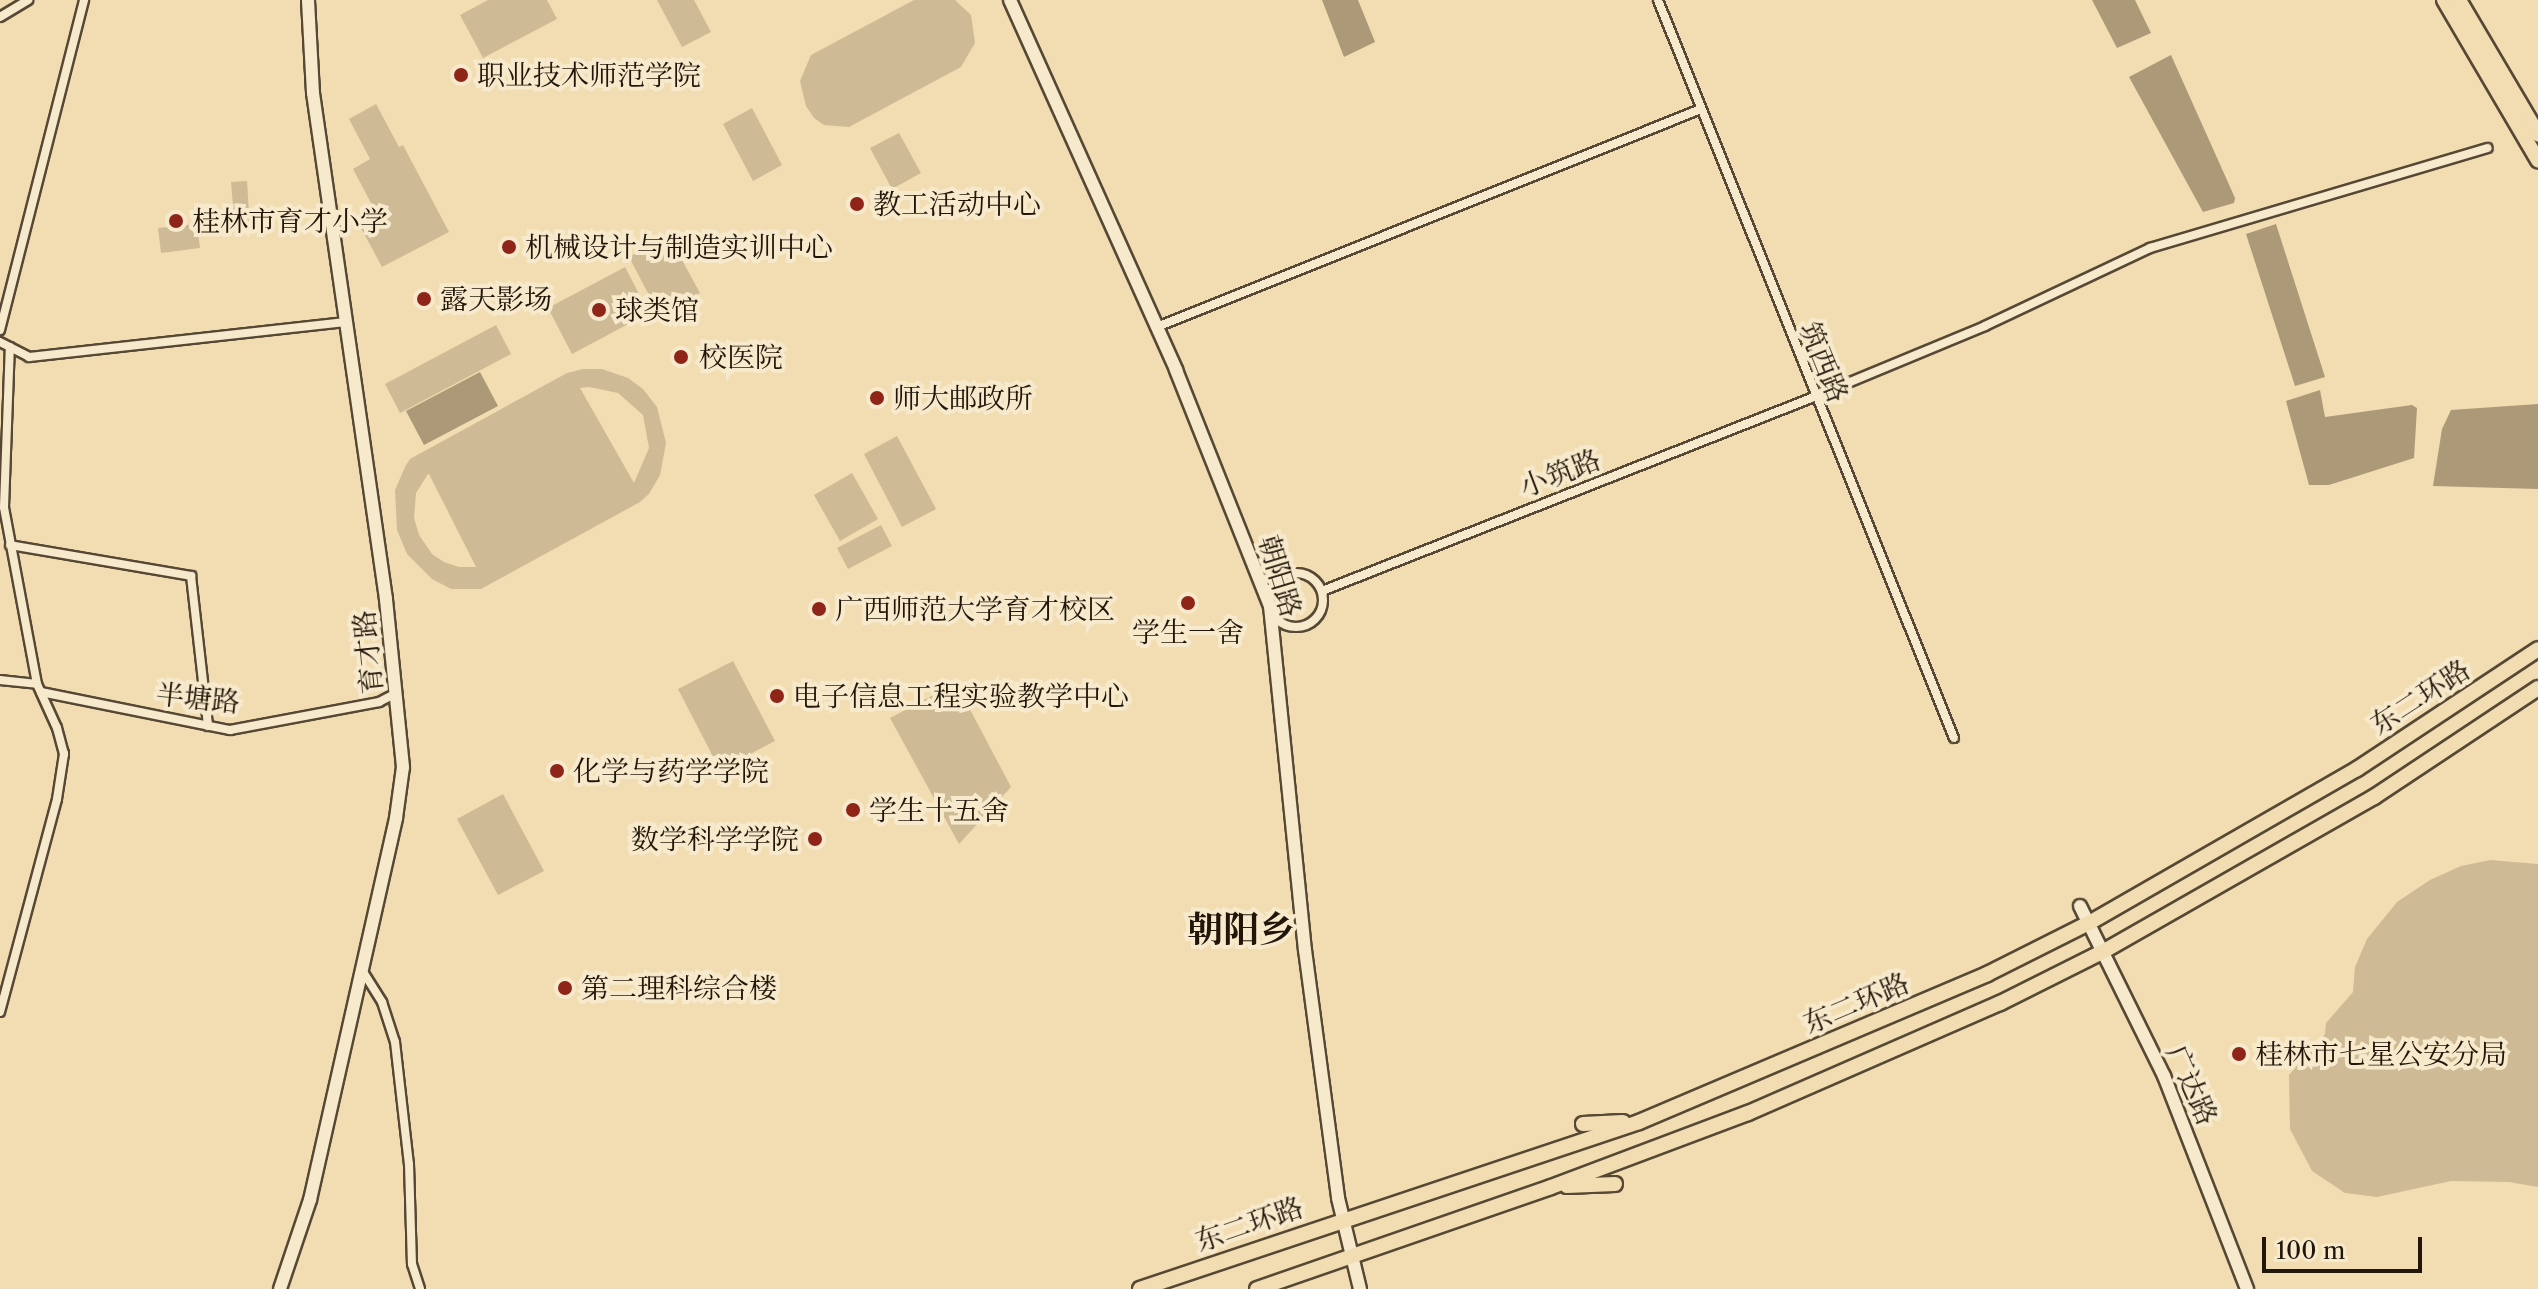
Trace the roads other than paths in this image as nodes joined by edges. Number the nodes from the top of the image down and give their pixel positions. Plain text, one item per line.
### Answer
1 (28, 0) edge
2 (84, 0) edge
3 (308, 0) edge
4 (1010, 0) edge
5 (1658, 0) edge
6 (2444, 0) edge
7 (2459, 0) edge
8 (0, 17) edge
9 (1701, 109) junction
10 (2538, 134) edge
11 (2488, 148) dead end
12 (2538, 160) edge
13 (346, 322) junction
14 (1157, 327) junction
15 (0, 330) edge
16 (0, 342) edge
17 (10, 347) junction
18 (1814, 397) junction
19 (10, 545) junction
20 (1322, 591) junction
21 (1270, 606) junction
22 (2538, 649) edge
23 (0, 680) edge
24 (39, 688) junction
25 (2538, 688) edge
26 (397, 693) junction
27 (208, 726) junction
28 (1954, 738) dead end
29 (2080, 906) dead end
30 (2089, 923) junction
31 (2104, 951) junction
32 (362, 969) junction
33 (0, 1012) edge
34 (1639, 1122) junction
35 (1583, 1124) dead end
36 (1615, 1184) dead end
37 (1551, 1187) junction
38 (1341, 1220) junction
39 (1352, 1257) junction
40 (1357, 1286) edge
41 (280, 1289) edge
42 (420, 1289) edge
43 (1140, 1289) edge
44 (1257, 1289) edge
45 (2247, 1289) edge

1 - 8 street
2 - 15 street
3 - 13 street, 育才路
4 - 14 street, 朝阳路
5 - 9 street, 筑西路
6 - 12 main road
7 - 10 main road
9 - 14 street
9 - 18 street, 筑西路
11 - 18 street, 小筑路
13 - 17 street
13 - 26 street, 育才路
14 - 21 street, 朝阳路
16 - 17 street
17 - 19 street
18 - 20 street, 小筑路
18 - 28 street, 筑西路
19 - 24 street
19 - 27 street
20 - 21 street
20 - 21 street
21 - 38 street, 朝阳路
22 - 30 main road, 东二环路
23 - 24 street, 半塘路
24 - 27 street, 半塘路
24 - 33 street
25 - 31 main road, 东二环路
26 - 27 street, 半塘路
26 - 32 street, 育才路
29 - 30 street, 广达路
30 - 31 street, 广达路
30 - 34 main road, 东二环路
31 - 37 main road, 东二环路
31 - 45 street, 广达路
32 - 41 street, 育才路
32 - 42 street
34 - 35 main road
34 - 38 main road, 东二环路
36 - 37 main road
37 - 39 main road, 东二环路
38 - 39 street, 朝阳路
38 - 43 main road, 东二环路
39 - 40 street, 朝阳路
39 - 44 main road, 东二环路

